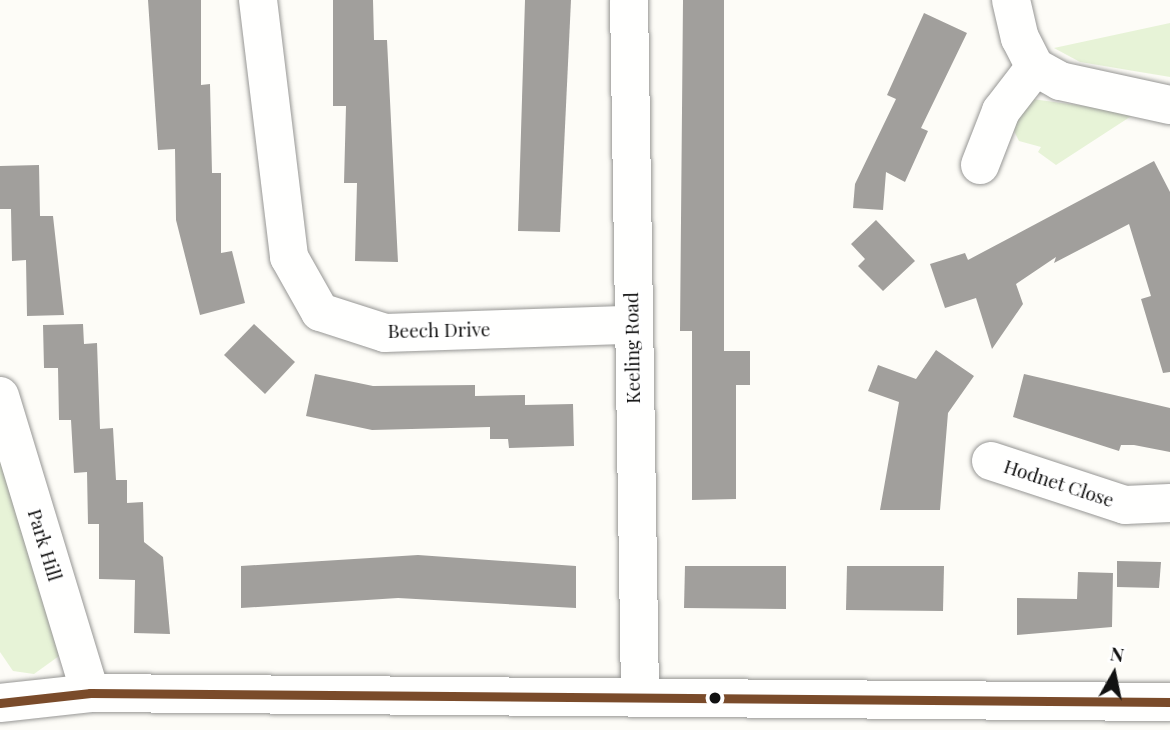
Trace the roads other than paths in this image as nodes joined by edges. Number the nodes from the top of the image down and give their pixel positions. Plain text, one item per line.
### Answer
1 (258, 0) edge
2 (629, 0) edge
3 (1012, 0) edge
4 (1035, 67) junction
5 (1170, 105) edge
6 (980, 165) dead end
7 (631, 325) junction
8 (0, 396) edge
9 (990, 461) dead end
10 (1170, 503) edge
11 (90, 693) junction
12 (639, 695) junction
13 (1170, 702) edge
14 (0, 703) edge

1 - 7 street, Beech Drive
2 - 7 street, Keeling Road
3 - 4 street
4 - 5 street
4 - 6 street
7 - 12 street, Keeling Road
8 - 11 street, Park Hill
9 - 10 street, Hodnet Close
11 - 12 street
11 - 14 street
12 - 13 street

